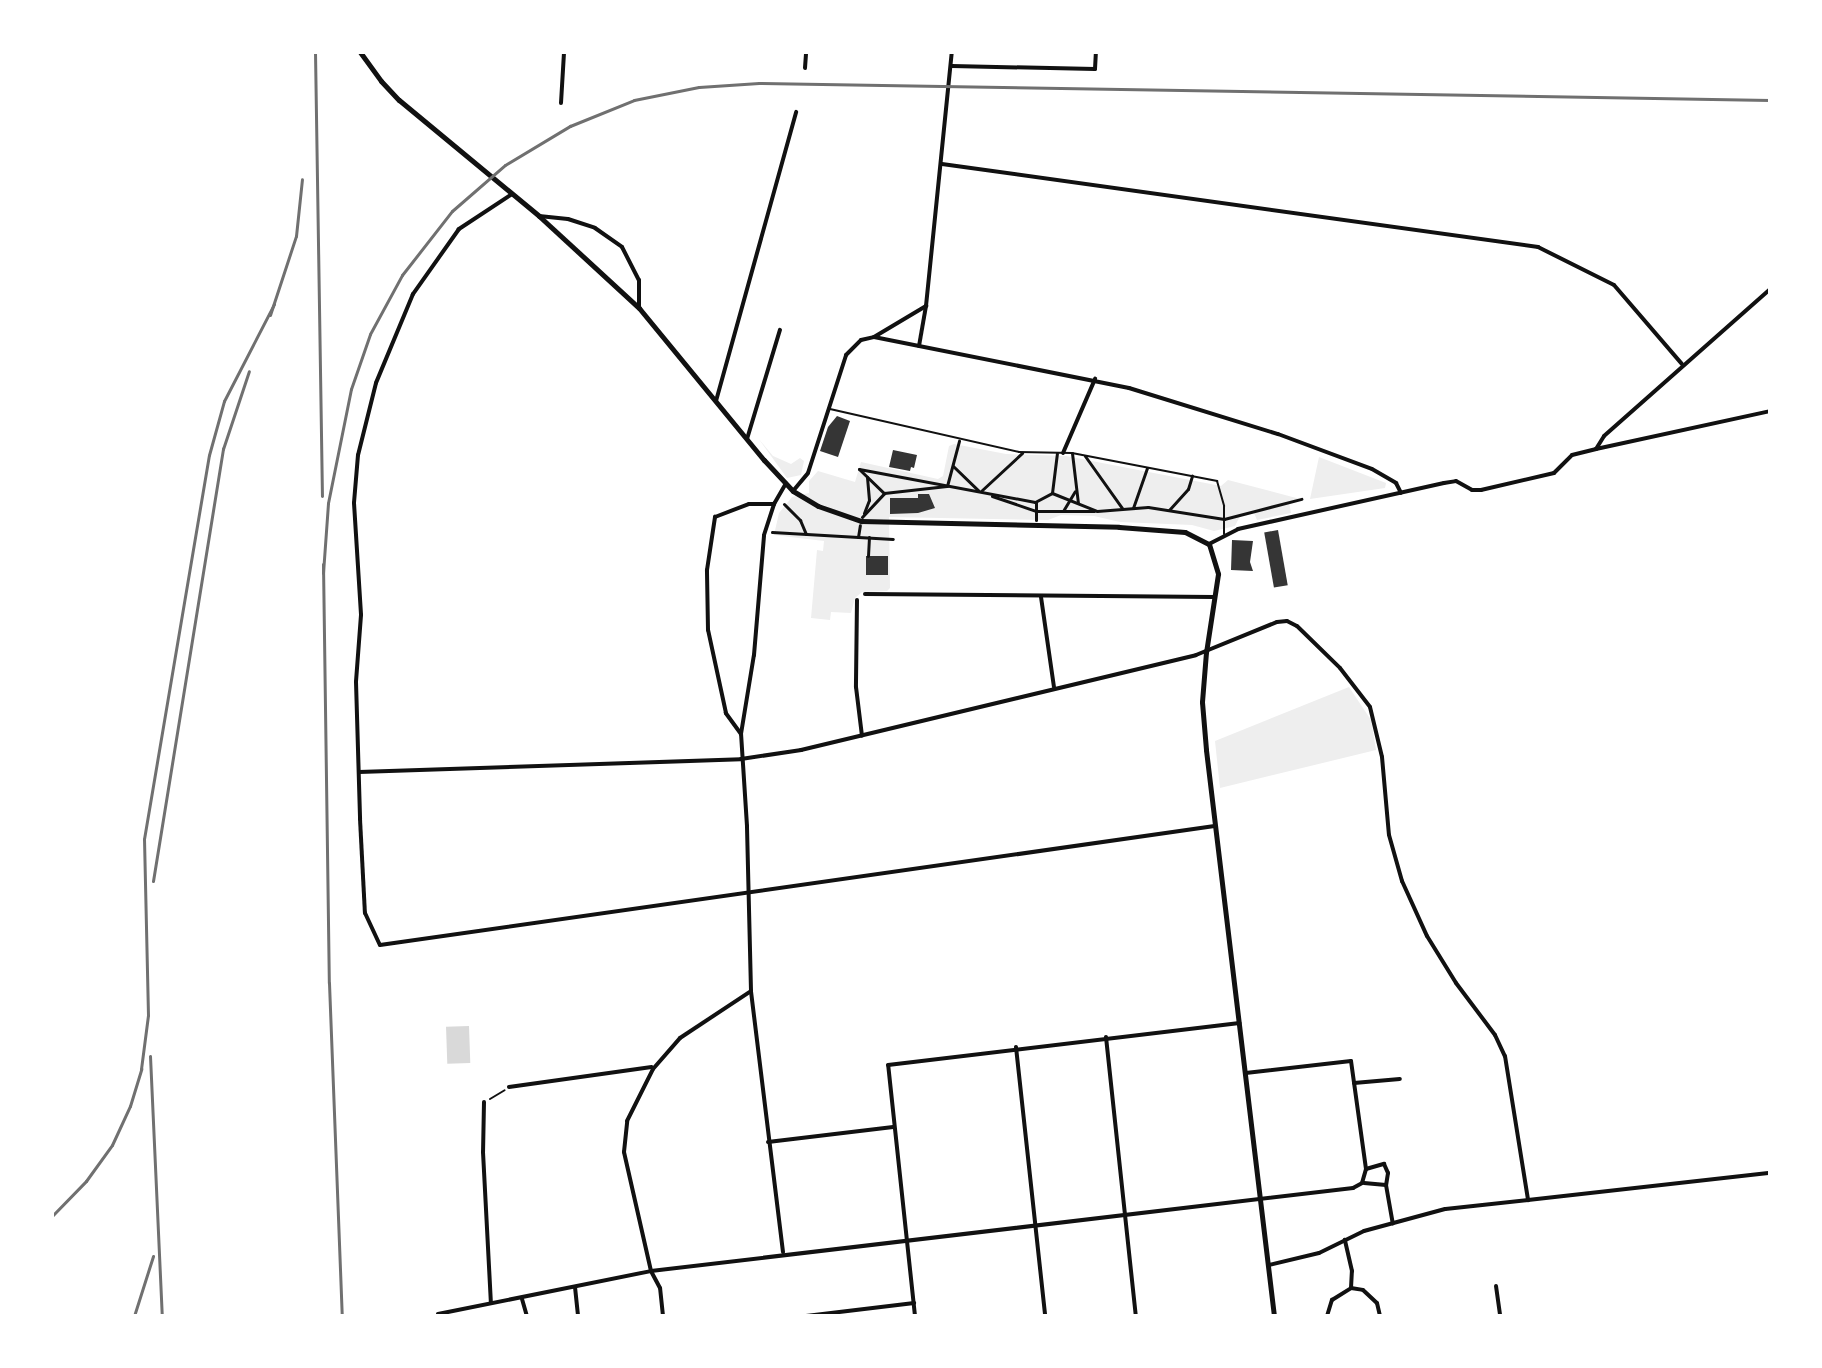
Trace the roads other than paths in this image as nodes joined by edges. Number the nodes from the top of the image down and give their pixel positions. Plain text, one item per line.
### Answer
1 (360, 52) edge
2 (564, 52) edge
3 (806, 52) edge
4 (952, 52) edge
5 (1096, 52) edge
6 (952, 66) junction
7 (805, 68) dead end
8 (561, 103) dead end
9 (796, 112) dead end
10 (942, 164) junction
11 (512, 194) junction
12 (539, 216) junction
13 (1770, 289) edge
14 (926, 306) junction
15 (639, 308) junction
16 (780, 330) dead end
17 (874, 337) junction
18 (919, 346) junction
19 (1682, 364) junction
20 (1095, 379) junction
21 (716, 401) junction
22 (829, 409) junction
23 (1770, 411) edge
24 (747, 439) junction
25 (959, 441) junction
26 (1596, 449) junction
27 (1022, 453) junction
28 (1060, 453) junction
29 (1072, 453) junction
30 (1085, 456) junction
31 (953, 466) junction
32 (1147, 468) junction
33 (1192, 476) junction
34 (867, 477) junction
35 (786, 483) junction
36 (947, 486) junction
37 (1076, 489) junction
38 (793, 491) junction
39 (980, 492) junction
40 (884, 493) junction
41 (1052, 493) junction
42 (1401, 493) junction
43 (1301, 499) dead end
44 (1071, 501) junction
45 (1036, 502) junction
46 (1078, 503) junction
47 (774, 504) junction
48 (784, 504) dead end
49 (1133, 508) junction
50 (1123, 509) junction
51 (1169, 510) junction
52 (1036, 511) junction
53 (1063, 511) junction
54 (1097, 511) junction
55 (1224, 519) junction
56 (1036, 520) dead end
57 (860, 525) dead end
58 (772, 532) dead end
59 (806, 534) junction
60 (1224, 534) junction
61 (858, 537) junction
62 (869, 537) junction
63 (893, 539) dead end
64 (1209, 544) junction
65 (868, 556) dead end
66 (865, 594) dead end
67 (1041, 597) junction
68 (1216, 597) junction
69 (857, 600) dead end
70 (1206, 652) junction
71 (1054, 687) junction
72 (741, 734) junction
73 (862, 736) junction
74 (741, 759) junction
75 (359, 772) junction
76 (1215, 826) junction
77 (749, 894) junction
78 (751, 991) junction
79 (1239, 1023) junction
80 (1106, 1037) junction
81 (1016, 1047) junction
82 (655, 1067) junction
83 (1246, 1073) junction
84 (1400, 1079) dead end
85 (1354, 1083) junction
86 (509, 1087) road end
87 (484, 1102) road end
88 (893, 1127) junction
89 (768, 1142) junction
90 (1366, 1169) junction
91 (1770, 1173) edge
92 (1362, 1183) junction
93 (1386, 1185) junction
94 (1261, 1199) junction
95 (1528, 1200) junction
96 (1124, 1213) junction
97 (1034, 1223) junction
98 (1393, 1223) junction
99 (906, 1240) junction
100 (1345, 1240) junction
101 (783, 1253) junction
102 (1269, 1265) junction
103 (651, 1271) junction
104 (575, 1286) junction
105 (1496, 1286) dead end
106 (1351, 1288) junction
107 (522, 1298) junction
108 (491, 1303) junction
109 (914, 1303) junction
110 (437, 1315) edge
111 (527, 1316) edge
112 (578, 1316) edge
113 (663, 1316) edge
114 (806, 1316) edge
115 (915, 1316) edge
116 (1045, 1316) edge
117 (1136, 1316) edge
118 (1274, 1316) edge
119 (1327, 1316) edge
120 (1380, 1316) edge
121 (1500, 1316) edge

1 - 11 street
2 - 8 street
3 - 7 street
4 - 6 street
5 - 6 street
6 - 10 street
9 - 21 street
10 - 14 street
10 - 19 street
11 - 12 street
11 - 75 street
12 - 15 street
12 - 15 street
13 - 19 street
14 - 17 street
14 - 18 street
15 - 21 street
16 - 24 street
17 - 18 street
17 - 22 street
18 - 20 street
19 - 26 street
20 - 28 street
20 - 42 street
21 - 24 street
22 - 25 lane
22 - 38 street
23 - 26 street
24 - 35 street
25 - 27 lane
25 - 31 street
26 - 42 street
27 - 28 lane
27 - 39 street
28 - 29 lane
28 - 41 street
29 - 30 lane
29 - 37 street
30 - 32 lane
30 - 50 street
31 - 36 street
31 - 39 street
32 - 33 lane
32 - 49 street
33 - 51 street
33 - 55 lane
34 - 36 street
34 - 40 street
34 - 40 street
35 - 38 street
35 - 47 street
36 - 39 street
36 - 40 street
37 - 44 street
37 - 46 street
38 - 64 street
39 - 45 street
39 - 52 street
41 - 44 street
41 - 45 street
42 - 60 street
43 - 55 street
44 - 46 street
44 - 53 street
45 - 52 street
46 - 54 street
47 - 72 street
47 - 72 street
48 - 59 street
49 - 50 street
49 - 51 street
50 - 54 street
51 - 55 street
52 - 53 street
52 - 56 street
53 - 54 street
55 - 60 lane
57 - 61 street
58 - 59 street
59 - 61 street
60 - 64 street
61 - 62 street
62 - 63 street
62 - 65 street
64 - 68 street
66 - 67 street
67 - 68 street
67 - 71 street
68 - 70 street
69 - 73 street
70 - 71 street
70 - 76 street
70 - 95 street
71 - 73 street
72 - 74 street
73 - 74 street
74 - 75 street
74 - 77 street
75 - 77 street
76 - 77 street
76 - 79 street
77 - 78 street
78 - 82 street
78 - 89 street
79 - 80 street
79 - 83 street
80 - 81 street
80 - 96 street
81 - 88 street
81 - 97 street
82 - 86 street
82 - 103 street
83 - 85 street
83 - 94 street
84 - 85 street
85 - 90 street
87 - 108 street
88 - 89 street
88 - 99 street
89 - 101 street
90 - 92 street
90 - 93 street
91 - 95 street
92 - 93 street
92 - 94 street
93 - 98 street
94 - 96 street
94 - 102 street
95 - 98 street
96 - 97 street
96 - 117 street
97 - 99 street
97 - 116 street
98 - 100 street
99 - 101 street
99 - 109 street
100 - 102 street
100 - 106 street
101 - 103 street
102 - 118 street
103 - 104 street
103 - 113 street
104 - 107 street
104 - 112 street
105 - 121 street
106 - 119 street
106 - 120 street
107 - 108 street
107 - 111 street
108 - 110 street
109 - 114 street
109 - 115 street

